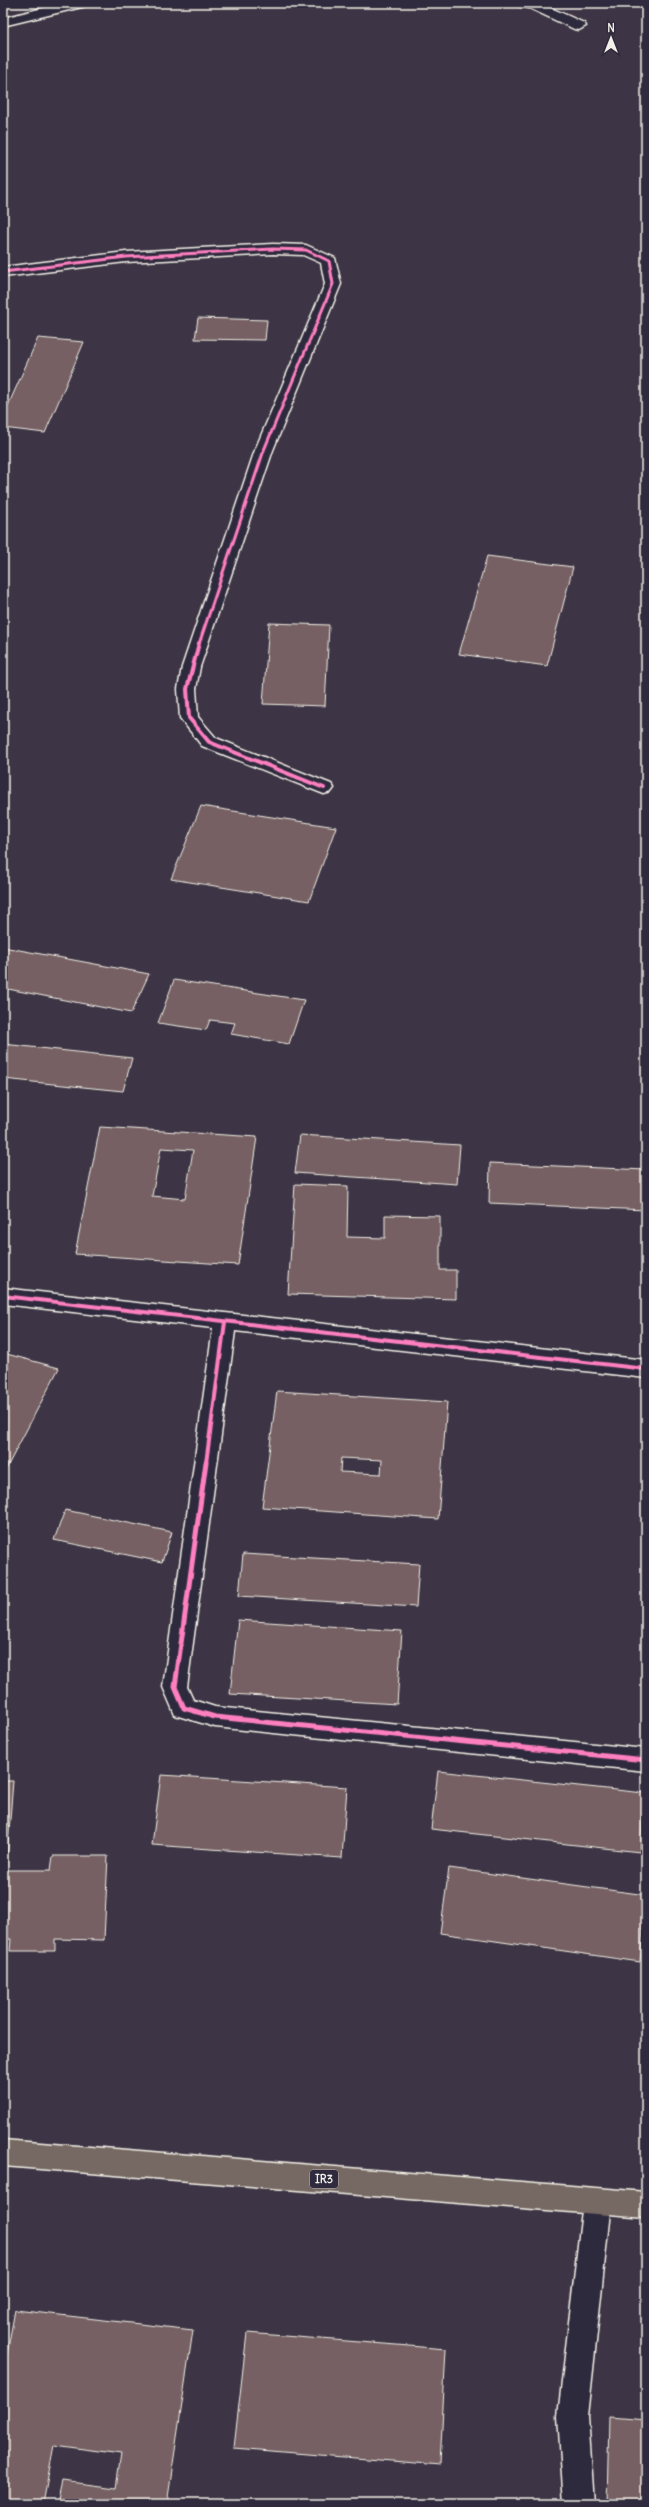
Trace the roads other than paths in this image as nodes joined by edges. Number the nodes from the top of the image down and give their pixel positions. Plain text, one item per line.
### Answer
1 (81, 3) edge
2 (523, 3) edge
3 (3, 22) edge
4 (579, 26) dead end
5 (3, 272) edge
6 (324, 788) dead end
7 (3, 1296) edge
8 (225, 1322) junction
9 (646, 1369) edge
10 (646, 1760) edge
11 (3, 2153) edge
12 (597, 2202) junction
13 (646, 2206) edge
14 (579, 2504) edge

1 - 3 street
2 - 4 street
5 - 6 street
7 - 8 street
8 - 9 street
8 - 10 street
11 - 12 main road, IR3
12 - 13 main road, IR3
12 - 14 street

